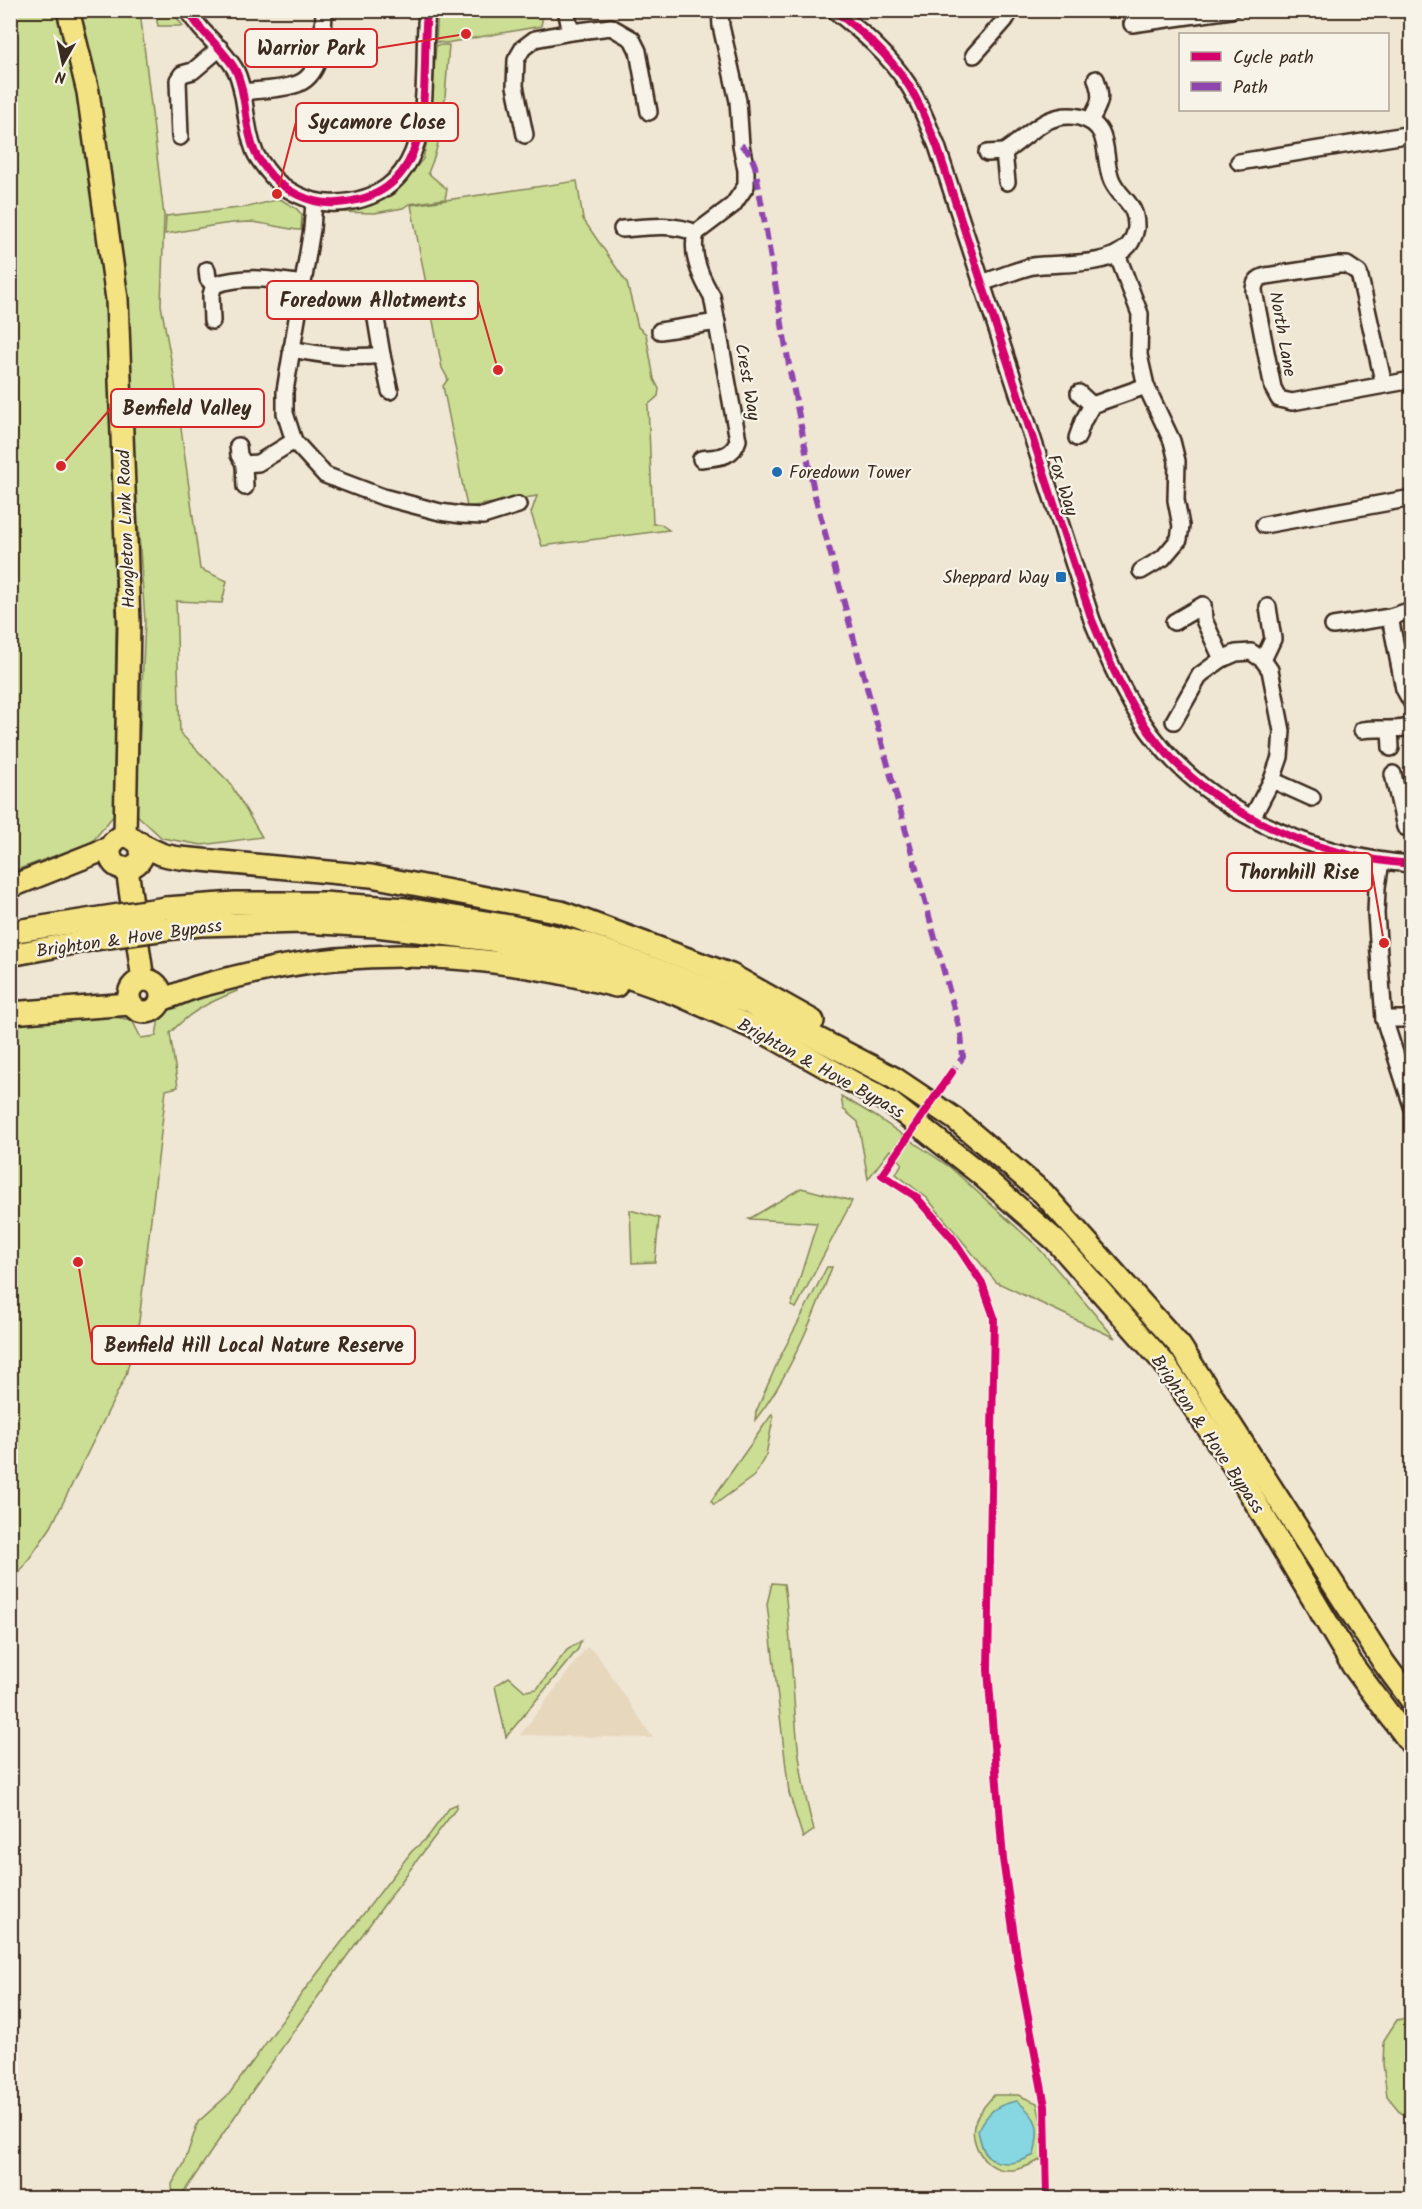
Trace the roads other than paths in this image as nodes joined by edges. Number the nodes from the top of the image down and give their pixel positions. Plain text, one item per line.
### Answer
1 (68, 10) edge
2 (187, 10) edge
3 (324, 10) edge
4 (427, 10) edge
5 (566, 10) edge
6 (720, 10) edge
7 (834, 10) edge
8 (1011, 10) edge
9 (1231, 10) edge
10 (1132, 24) dead end
11 (571, 32) junction
12 (220, 48) junction
13 (974, 55) dead end
14 (1096, 79) dead end
15 (242, 92) junction
16 (649, 112) dead end
17 (1090, 121) junction
18 (1412, 134) edge
19 (525, 135) dead end
20 (180, 137) dead end
21 (987, 153) dead end
22 (1004, 153) junction
23 (1239, 162) dead end
24 (1007, 182) dead end
25 (315, 202) junction
26 (622, 229) dead end
27 (696, 233) junction
28 (1117, 254) junction
29 (207, 270) dead end
30 (981, 283) junction
31 (303, 284) junction
32 (214, 285) junction
33 (375, 313) dead end
34 (212, 321) dead end
35 (717, 322) junction
36 (660, 331) dead end
37 (291, 349) junction
38 (382, 355) junction
39 (1412, 380) edge
40 (1384, 385) junction
41 (1146, 386) junction
42 (390, 391) dead end
43 (1079, 393) dead end
44 (1092, 405) junction
45 (1077, 438) dead end
46 (294, 441) junction
47 (238, 446) dead end
48 (701, 459) dead end
49 (244, 464) junction
50 (245, 487) dead end
51 (1412, 498) edge
52 (518, 505) dead end
53 (1264, 525) dead end
54 (1141, 571) dead end
55 (1268, 607) dead end
56 (1412, 610) edge
57 (1390, 617) junction
58 (1174, 622) dead end
59 (1333, 626) dead end
60 (1222, 658) junction
61 (1263, 660) junction
62 (1408, 687) edge
63 (1412, 703) edge
64 (1174, 721) dead end
65 (1412, 726) edge
66 (1362, 730) dead end
67 (1390, 730) junction
68 (1391, 748) dead end
69 (1393, 774) dead end
70 (1272, 780) junction
71 (1312, 798) dead end
72 (1406, 800) edge
73 (1252, 818) junction
74 (1405, 827) dead end
75 (125, 842) junction
76 (1381, 862) junction
77 (1412, 864) edge
78 (127, 869) junction
79 (10, 887) edge
80 (166, 919) junction
81 (101, 928) junction
82 (10, 932) edge
83 (10, 955) edge
84 (143, 980) junction
85 (161, 1000) junction
86 (130, 1004) junction
87 (10, 1013) edge
88 (1384, 1019) junction
89 (1412, 1019) edge
90 (765, 1033) junction
91 (894, 1078) junction
92 (1412, 1106) edge
93 (1412, 1701) edge
94 (1412, 1745) edge

1 - 75 highway, Hangleton Link Road
2 - 12 street
3 - 15 street
4 - 25 street
5 - 11 street
6 - 27 street
7 - 30 street, Fox Way
8 - 13 street
9 - 10 street
11 - 16 street
11 - 19 street
12 - 15 street
12 - 20 street
14 - 17 street
15 - 25 street
17 - 22 street
17 - 28 street
18 - 23 street
21 - 22 street
22 - 24 street
25 - 31 street
26 - 27 street
27 - 35 street, Crest Way
28 - 30 street
28 - 41 street
29 - 32 street
30 - 73 street, Fox Way
31 - 32 street
31 - 37 street
32 - 34 street
33 - 38 street
35 - 36 street
35 - 48 street, Crest Way
37 - 38 street
37 - 46 street
38 - 42 street
39 - 40 street, North Lane
40 - 40 street, North Lane
41 - 44 street
41 - 54 street
43 - 44 street
44 - 45 street
46 - 49 street
46 - 52 street
47 - 49 street
49 - 50 street
51 - 53 street
55 - 61 street
56 - 57 street
57 - 59 street
57 - 62 street
58 - 60 street
60 - 61 street
60 - 64 street
61 - 70 street
62 - 63 street
65 - 67 street
66 - 67 street
67 - 68 street
69 - 72 street
70 - 71 street
70 - 73 street
72 - 74 street
73 - 76 street, Fox Way
75 - 78 highway
75 - 78 highway
75 - 79 highway
75 - 91 highway
76 - 77 street, Fox Way
76 - 88 street
78 - 84 highway
80 - 81 highway, Brighton & Hove Bypass, bridge
80 - 90 highway, Brighton & Hove Bypass
80 - 91 highway, Brighton & Hove Bypass
81 - 82 highway, Brighton & Hove Bypass
81 - 83 highway, Brighton & Hove Bypass
84 - 85 highway
84 - 86 highway
85 - 86 highway
85 - 90 highway
86 - 87 highway
88 - 89 street
88 - 92 street
90 - 94 highway, Brighton & Hove Bypass
91 - 93 highway, Brighton & Hove Bypass

